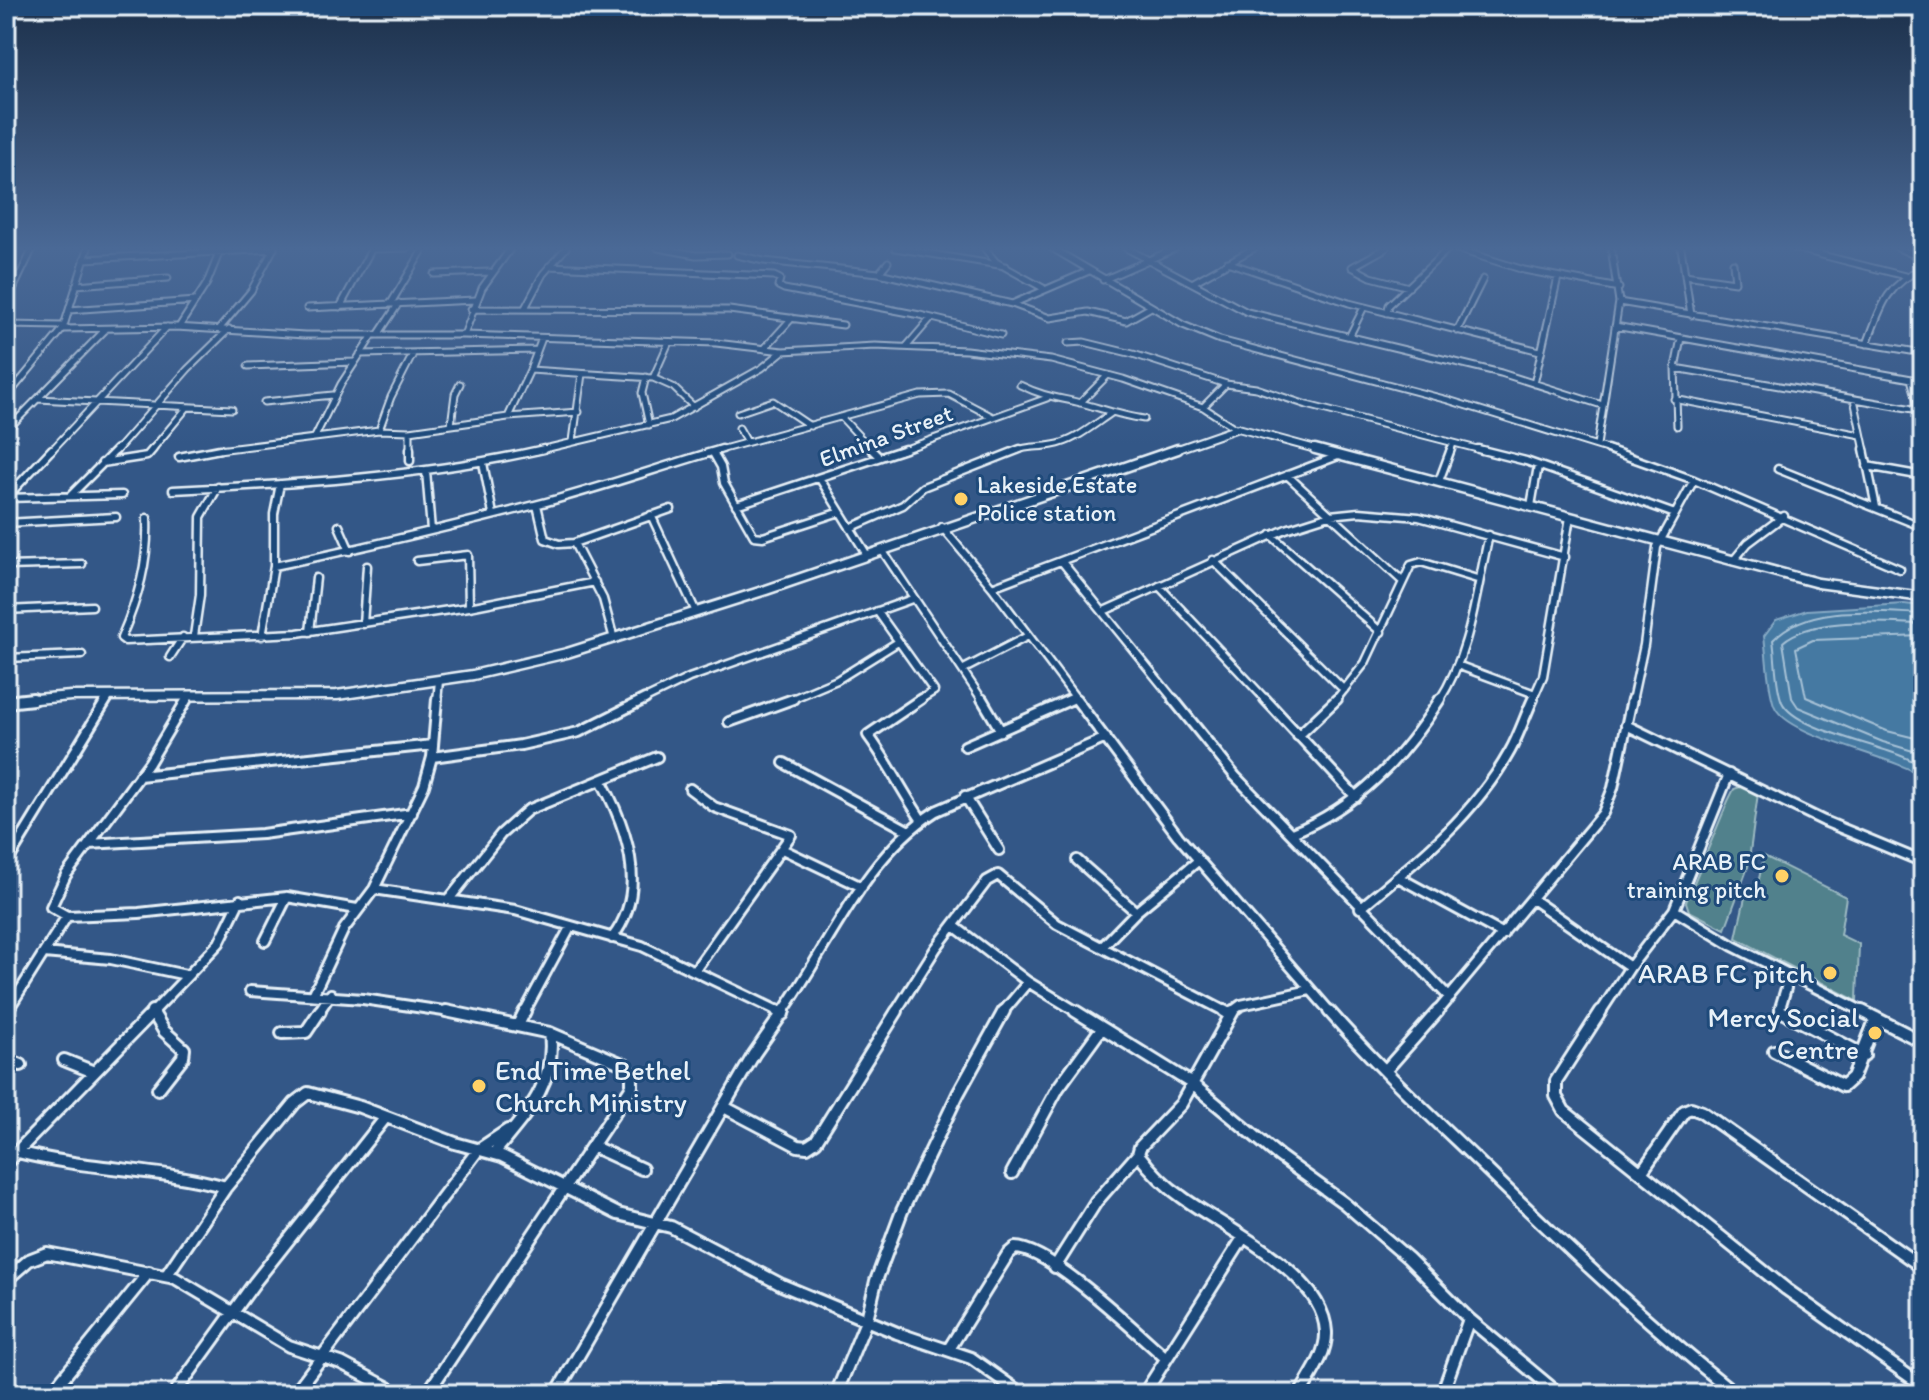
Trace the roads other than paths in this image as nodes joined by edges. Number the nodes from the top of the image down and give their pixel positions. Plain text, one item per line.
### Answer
1 (68, 313) edge
2 (188, 313) edge
3 (235, 313) edge
4 (392, 313) edge
5 (470, 313) edge
6 (755, 313) edge
7 (907, 313) edge
8 (1037, 313) edge
9 (1080, 313) edge
10 (1093, 313) edge
11 (1138, 313) edge
12 (1162, 313) edge
13 (1253, 313) edge
14 (1361, 313) edge
15 (1388, 313) edge
16 (1466, 313) edge
17 (1549, 313) edge
18 (1617, 313) edge
19 (1682, 313) edge
20 (1879, 313) edge
21 (1691, 315) joint
22 (792, 318) junction
23 (931, 318) junction
24 (6, 325) edge
25 (843, 325) dead end
26 (1615, 326) junction
27 (167, 327) junction
28 (179, 327) junction
29 (63, 328) junction
30 (220, 328) junction
31 (106, 329) junction
32 (229, 329) junction
33 (1457, 331) junction
34 (376, 335) junction
35 (464, 335) junction
36 (1001, 335) dead end
37 (1350, 335) junction
38 (542, 338) junction
39 (1681, 338) junction
40 (669, 342) junction
41 (1068, 343) dead end
42 (1867, 344) junction
43 (907, 346) junction
44 (764, 349) junction
45 (537, 350) junction
46 (783, 351) junction
47 (1540, 351) junction
48 (1923, 353) edge
49 (360, 354) junction
50 (413, 354) junction
51 (354, 362) junction
52 (248, 366) dead end
53 (1675, 368) junction
54 (530, 370) junction
55 (582, 374) junction
56 (1108, 375) junction
57 (650, 377) junction
58 (1911, 379) junction
59 (1923, 381) edge
60 (460, 384) dead end
61 (1226, 384) junction
62 (1534, 384) junction
63 (1020, 385) dead end
64 (333, 395) junction
65 (6, 398) edge
66 (1047, 398) junction
67 (38, 399) junction
68 (1674, 399) junction
69 (1854, 399) junction
70 (264, 402) dead end
71 (95, 403) junction
72 (1080, 403) junction
73 (1602, 405) junction
74 (155, 406) junction
75 (694, 407) junction
76 (1203, 407) junction
77 (186, 409) junction
78 (232, 409) dead end
79 (1919, 410) junction
80 (579, 412) junction
81 (738, 413) dead end
82 (1110, 414) junction
83 (991, 416) junction
84 (508, 417) junction
85 (841, 417) junction
86 (1144, 419) dead end
87 (1923, 421) edge
88 (451, 425) junction
89 (649, 425) junction
90 (810, 426) junction
91 (1677, 426) dead end
92 (739, 428) dead end
93 (1235, 428) junction
94 (379, 430) junction
95 (6, 431) edge
96 (410, 431) junction
97 (1861, 435) junction
98 (315, 437) junction
99 (573, 441) junction
100 (747, 442) junction
101 (1453, 444) junction
102 (1597, 445) junction
103 (713, 453) junction
104 (1341, 455) junction
105 (179, 457) dead end
106 (879, 457) junction
107 (410, 461) dead end
108 (102, 463) junction
109 (483, 463) junction
110 (1538, 466) junction
111 (1867, 466) junction
112 (1778, 469) dead end
113 (426, 471) junction
114 (1287, 475) junction
115 (1923, 476) edge
116 (820, 479) junction
117 (1694, 480) junction
118 (1439, 481) junction
119 (280, 484) junction
120 (218, 487) junction
121 (173, 490) dead end
122 (71, 495) junction
123 (122, 495) dead end
124 (537, 505) junction
125 (736, 505) junction
126 (1531, 506) junction
127 (1876, 507) junction
128 (671, 509) dead end
129 (840, 512) junction
130 (493, 514) junction
131 (1675, 514) junction
132 (651, 515) junction
133 (1329, 515) junction
134 (1784, 516) junction
135 (116, 517) dead end
136 (1570, 517) junction
137 (147, 518) dead end
138 (6, 523) edge
139 (339, 526) dead end
140 (942, 527) junction
141 (1923, 527) edge
142 (850, 528) junction
143 (431, 530) junction
144 (1271, 535) junction
145 (1489, 535) junction
146 (1660, 541) junction
147 (574, 543) junction
148 (882, 550) junction
149 (350, 551) junction
150 (867, 555) junction
151 (1565, 557) junction
152 (1213, 560) junction
153 (417, 561) dead end
154 (1733, 561) junction
155 (1063, 563) junction
156 (82, 564) dead end
157 (6, 566) edge
158 (274, 566) junction
159 (367, 566) dead end
160 (1900, 569) dead end
161 (316, 578) dead end
162 (1477, 579) junction
163 (1401, 580) junction
164 (595, 582) junction
165 (1159, 586) junction
166 (992, 587) junction
167 (1923, 597) edge
168 (912, 599) junction
169 (92, 606) dead end
170 (469, 607) junction
171 (6, 610) edge
172 (877, 611) junction
173 (1104, 611) junction
174 (696, 612) junction
175 (363, 624) junction
176 (310, 632) junction
177 (1381, 632) junction
178 (194, 636) junction
179 (262, 636) junction
180 (1028, 636) junction
181 (183, 637) junction
182 (614, 639) junction
183 (898, 642) junction
184 (82, 655) dead end
185 (170, 657) dead end
186 (6, 658) edge
187 (1457, 665) junction
188 (964, 669) junction
189 (439, 681) junction
190 (1344, 690) junction
191 (1535, 694) junction
192 (109, 696) junction
193 (189, 696) junction
194 (1075, 698) junction
195 (6, 702) edge
196 (729, 722) dead end
197 (1626, 725) junction
198 (1001, 731) junction
199 (1298, 736) junction
200 (1106, 738) junction
201 (433, 745) junction
202 (965, 746) dead end
203 (432, 757) junction
204 (657, 757) dead end
205 (784, 763) dead end
206 (1729, 774) junction
207 (139, 776) junction
208 (602, 782) junction
209 (690, 789) dead end
210 (965, 796) junction
211 (1356, 797) junction
212 (412, 813) junction
213 (921, 819) junction
214 (909, 831) junction
215 (1292, 833) junction
216 (89, 844) junction
217 (782, 849) junction
218 (999, 850) dead end
219 (1077, 860) dead end
220 (1199, 860) junction
221 (1923, 862) edge
222 (6, 864) edge
223 (1398, 877) junction
224 (862, 887) junction
225 (374, 889) junction
226 (287, 897) junction
227 (450, 898) junction
228 (1532, 899) junction
229 (240, 900) junction
230 (1360, 908) junction
231 (357, 909) junction
232 (1674, 910) junction
233 (1136, 912) junction
234 (67, 916) junction
235 (571, 926) junction
236 (954, 926) junction
237 (1503, 934) junction
238 (612, 938) junction
239 (265, 941) dead end
240 (1102, 947) junction
241 (44, 953) junction
242 (1630, 967) junction
243 (695, 970) junction
244 (186, 975) junction
245 (1028, 982) junction
246 (1786, 988) dead end
247 (1310, 990) junction
248 (250, 991) dead end
249 (314, 993) junction
250 (331, 994) junction
251 (1450, 998) junction
252 (152, 1011) junction
253 (6, 1014) edge
254 (783, 1014) junction
255 (1229, 1014) junction
256 (1876, 1018) junction
257 (518, 1025) junction
258 (1101, 1029) junction
259 (282, 1033) dead end
260 (550, 1033) junction
261 (1923, 1042) edge
262 (1774, 1051) dead end
263 (1864, 1055) junction
264 (6, 1059) edge
265 (64, 1060) dead end
266 (21, 1065) dead end
267 (1385, 1071) junction
268 (94, 1072) junction
269 (1191, 1083) junction
270 (158, 1089) dead end
271 (724, 1107) junction
272 (386, 1117) junction
273 (514, 1127) junction
274 (592, 1146) junction
275 (478, 1150) junction
276 (18, 1152) junction
277 (494, 1153) junction
278 (1138, 1154) junction
279 (6, 1163) edge
280 (642, 1169) dead end
281 (1012, 1173) dead end
282 (1641, 1173) junction
283 (226, 1187) junction
284 (564, 1188) junction
285 (656, 1224) junction
286 (1243, 1238) junction
287 (1055, 1267) junction
288 (1923, 1268) edge
289 (149, 1272) junction
290 (166, 1276) junction
291 (6, 1280) edge
292 (233, 1311) junction
293 (867, 1319) junction
294 (1469, 1319) junction
295 (949, 1349) junction
296 (322, 1355) junction
297 (1166, 1358) junction
298 (1923, 1386) edge
299 (50, 1394) edge
300 (174, 1394) edge
301 (294, 1394) edge
302 (400, 1394) edge
303 (427, 1394) edge
304 (556, 1394) edge
305 (702, 1394) edge
306 (717, 1394) edge
307 (836, 1394) edge
308 (1022, 1394) edge
309 (1144, 1394) edge
310 (1300, 1394) edge
311 (1442, 1394) edge
312 (1559, 1394) edge
313 (1736, 1394) edge

1 - 29 street
2 - 28 street
3 - 30 street
4 - 34 street
5 - 35 street
6 - 22 street
7 - 23 street
8 - 9 street
10 - 11 street
12 - 102 street
13 - 37 street
14 - 37 street
15 - 33 street
16 - 33 street
17 - 47 street
18 - 26 street
19 - 21 street
20 - 42 street
21 - 42 street
22 - 25 street
22 - 44 street
23 - 36 street
23 - 43 street
24 - 29 street
26 - 39 street
26 - 73 street
27 - 28 street
27 - 31 street
27 - 71 street
28 - 30 street
29 - 31 street
29 - 65 street
30 - 32 street
31 - 67 street
32 - 34 street
32 - 74 street
33 - 47 street
34 - 35 street
34 - 49 street
35 - 38 street
37 - 62 street
38 - 40 street
38 - 45 street
39 - 53 street
39 - 58 street
40 - 44 street
40 - 57 street
41 - 61 street
42 - 48 street
43 - 46 street
43 - 56 street
44 - 46 street
45 - 50 street
45 - 54 street
46 - 75 street
47 - 62 street
49 - 50 street
49 - 51 street
50 - 94 street
51 - 52 street
51 - 64 street
53 - 68 street
53 - 69 street
54 - 55 street
54 - 84 street
55 - 57 street
55 - 80 street
56 - 72 street
56 - 76 street
57 - 75 street
57 - 89 street
58 - 59 street
58 - 79 street
60 - 88 street
61 - 76 street
61 - 101 street
62 - 73 street
63 - 66 street
64 - 70 street
64 - 98 street
66 - 72 street
66 - 83 street, Elmina Street
67 - 71 street
67 - 95 street
68 - 91 street
68 - 97 street
69 - 79 street
69 - 97 street
71 - 74 street
71 - 122 street
72 - 82 street
73 - 102 street
74 - 77 street
74 - 108 street
75 - 89 street
76 - 93 street
77 - 78 street
77 - 108 street
79 - 87 street
80 - 84 street
80 - 99 street
81 - 90 street
82 - 86 street
82 - 142 street
83 - 85 street
83 - 106 street, Elmina Street
84 - 88 street
85 - 90 street
85 - 106 street
88 - 96 street
89 - 99 street
90 - 100 street
92 - 100 street
93 - 104 street
93 - 140 street
94 - 96 street
94 - 98 street
96 - 107 street
97 - 111 street
98 - 105 street
99 - 109 street
100 - 103 street
101 - 110 street
101 - 118 street
102 - 117 street
103 - 124 street
103 - 125 street
104 - 114 street
104 - 118 street
106 - 116 street, Elmina Street
108 - 122 street
109 - 113 street
109 - 130 street
110 - 126 street
110 - 131 street
111 - 115 street
111 - 127 street
112 - 127 street
113 - 119 street
113 - 143 street
114 - 133 street
114 - 155 street
116 - 125 street, Elmina Street
116 - 129 street
117 - 131 street
117 - 134 street
118 - 126 street
119 - 120 street
119 - 158 street
120 - 121 street
120 - 178 street
122 - 123 street
124 - 130 street
124 - 147 street
125 - 129 street
126 - 136 street
127 - 141 street
128 - 132 street
129 - 142 street
130 - 143 street
131 - 146 street
132 - 147 street
132 - 174 street
133 - 144 street
133 - 145 street
133 - 163 street
134 - 154 street
134 - 160 street
135 - 138 street
136 - 146 street
136 - 151 street
137 - 181 street
139 - 149 street
140 - 148 street
140 - 166 street
142 - 150 street
143 - 149 street
144 - 152 street
144 - 177 street
145 - 151 street
145 - 162 street
146 - 154 street
146 - 197 street
147 - 164 street
148 - 150 street
148 - 168 street
149 - 158 street
150 - 174 street
151 - 191 street
152 - 165 street
152 - 190 street
153 - 170 street
154 - 167 street
155 - 166 street
155 - 173 street
156 - 157 street
158 - 179 street
159 - 175 street
161 - 176 street
162 - 163 street
162 - 187 street
163 - 177 street
164 - 170 street
164 - 182 street
165 - 173 street
165 - 199 street
166 - 180 street
168 - 172 street
168 - 188 street
169 - 171 street
170 - 175 street
172 - 183 street
172 - 203 street
173 - 215 street
174 - 182 street
175 - 176 street
176 - 179 street
177 - 190 street
178 - 179 street
178 - 181 street
180 - 188 street
180 - 194 street
181 - 185 street
182 - 189 street
183 - 196 street
183 - 213 street
184 - 186 street
187 - 191 street
187 - 211 street
188 - 198 street
189 - 193 street
189 - 201 street
190 - 199 street
191 - 223 street
192 - 193 street
192 - 195 street
192 - 222 street
193 - 207 street
194 - 198 street
194 - 200 street
197 - 206 street
197 - 228 street
198 - 202 street
199 - 211 street
200 - 210 street
200 - 220 street
201 - 203 street
201 - 207 street
203 - 212 street
204 - 208 street
205 - 214 street
206 - 221 street
206 - 232 street
207 - 216 street
208 - 227 street
208 - 238 street
209 - 217 street
210 - 213 street
210 - 218 street
211 - 215 street
212 - 216 street
212 - 225 street
213 - 214 street
214 - 224 street
215 - 230 street
216 - 234 street
217 - 224 street
217 - 243 street
219 - 233 street
220 - 233 street
220 - 247 street
223 - 230 street
223 - 237 street
224 - 254 street
225 - 227 street
225 - 231 street
226 - 229 street
226 - 231 street
226 - 239 street
227 - 235 street
228 - 237 street
228 - 242 street
229 - 234 street
229 - 244 street
230 - 251 street
231 - 249 street
232 - 242 street
232 - 256 street
233 - 240 street
234 - 241 street
235 - 238 street
235 - 257 street
236 - 240 street
236 - 245 street
236 - 271 street
237 - 251 street
238 - 243 street
240 - 255 street
241 - 244 street
241 - 253 street
242 - 282 street
243 - 254 street
244 - 252 street
245 - 258 street
245 - 293 street
246 - 263 street
247 - 255 street
247 - 267 street
248 - 249 street
249 - 250 street
250 - 257 street
250 - 259 street
251 - 267 street
252 - 268 street
252 - 270 street
254 - 271 street
255 - 269 street
256 - 261 street
256 - 263 street
257 - 260 street
258 - 269 street
258 - 281 street
260 - 273 street
260 - 274 street
262 - 263 street
264 - 266 street
265 - 268 street
267 - 313 street
268 - 276 street
269 - 278 street
269 - 294 street
271 - 285 street
272 - 275 street
272 - 283 street
272 - 292 street
273 - 275 street
273 - 277 street
274 - 280 street
274 - 284 street
275 - 277 street
275 - 296 street
276 - 279 street
276 - 283 street
277 - 284 street
278 - 286 street
278 - 287 street
282 - 288 street
282 - 298 street
283 - 290 street
284 - 285 street
284 - 303 street
285 - 293 street
285 - 304 street
286 - 297 street
286 - 310 street
287 - 295 street
287 - 297 street
289 - 290 street
289 - 291 street
289 - 299 street
290 - 292 street
292 - 296 street
292 - 300 street
293 - 295 street
293 - 307 street
294 - 311 street
294 - 312 street
295 - 308 street
296 - 301 street
296 - 302 street
297 - 309 street
305 - 306 street

